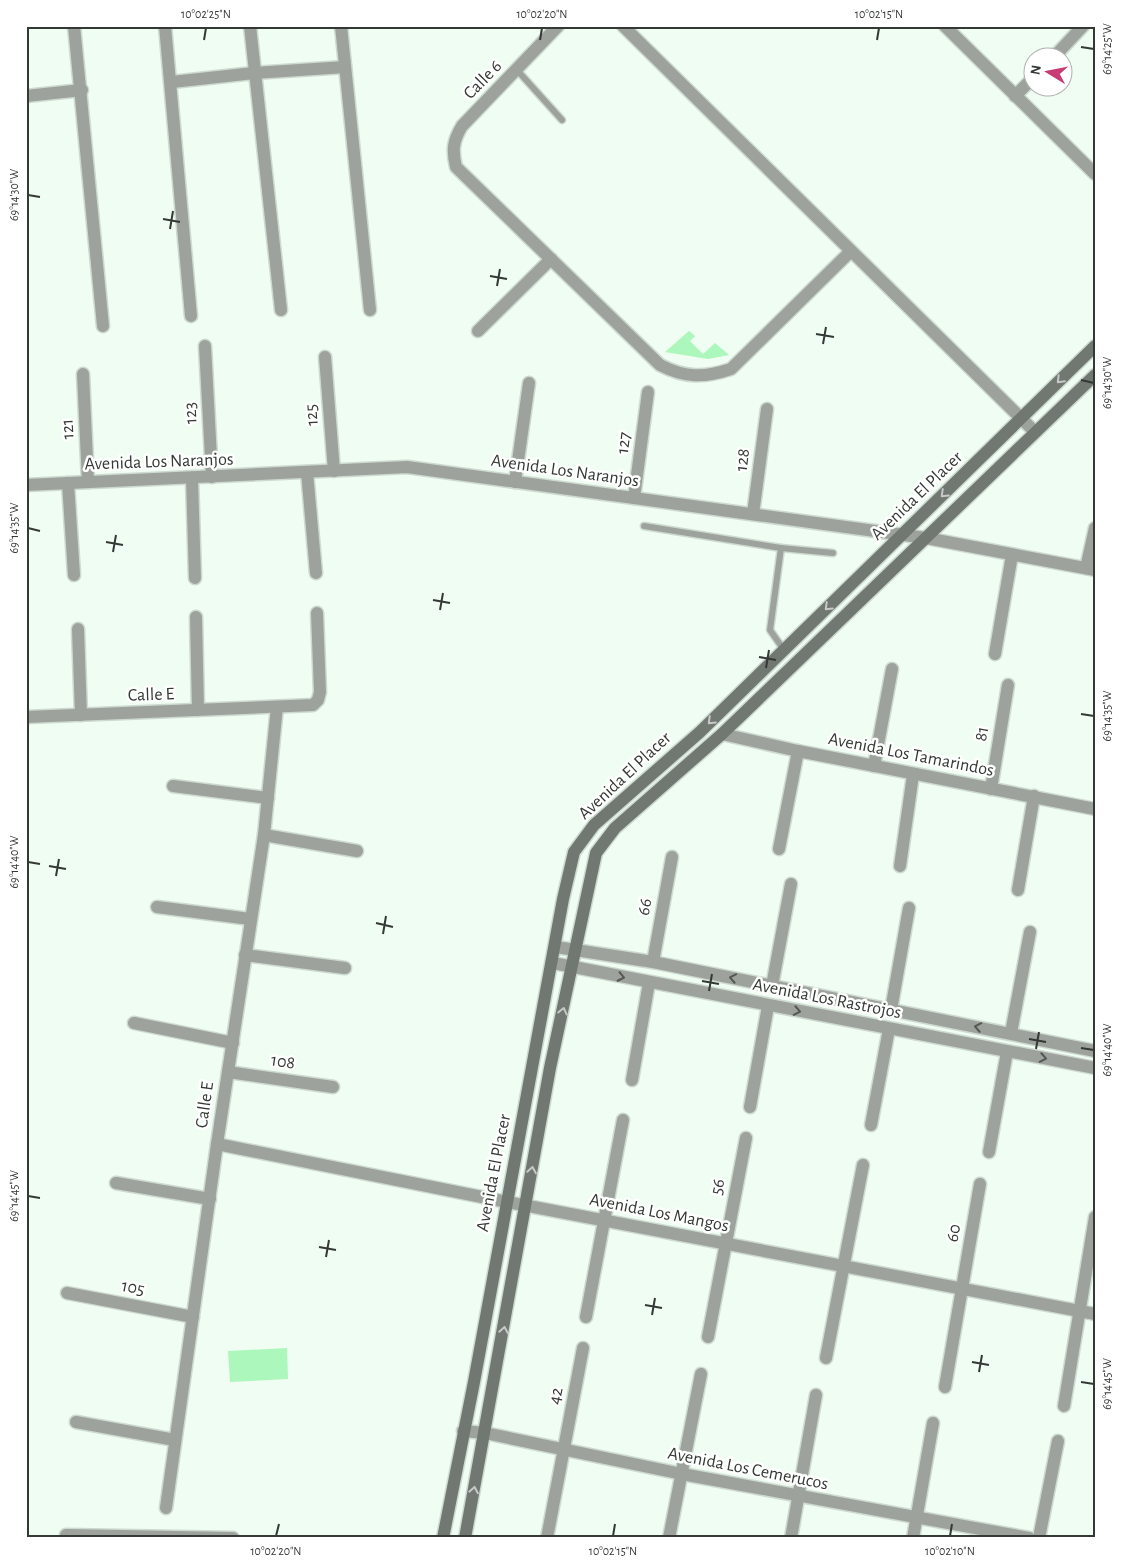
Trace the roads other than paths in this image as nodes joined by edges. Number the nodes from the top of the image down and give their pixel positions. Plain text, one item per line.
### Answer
1 (74, 26) edge
2 (165, 26) edge
3 (250, 26) edge
4 (341, 26) edge
5 (558, 26) edge
6 (623, 26) edge
7 (945, 26) edge
8 (1083, 26) edge
9 (1062, 48) edge
10 (345, 67) junction
11 (517, 70) junction
12 (254, 73) junction
13 (172, 82) junction
14 (1024, 87) edge
15 (82, 90) junction
16 (26, 96) edge
17 (1015, 96) junction
18 (562, 120) dead end
19 (1095, 174) edge
20 (851, 251) junction
21 (551, 259) junction
22 (281, 310) dead end
23 (370, 310) dead end
24 (191, 316) dead end
25 (103, 326) dead end
26 (478, 331) dead end
27 (205, 346) dead end
28 (1095, 346) edge
29 (326, 357) dead end
30 (83, 374) dead end
31 (1095, 375) edge
32 (529, 383) dead end
33 (648, 392) dead end
34 (767, 409) dead end
35 (1022, 418) junction
36 (1035, 432) junction
37 (334, 471) junction
38 (307, 472) junction
39 (192, 478) junction
40 (212, 478) junction
41 (88, 482) junction
42 (515, 482) junction
43 (68, 483) junction
44 (26, 485) edge
45 (634, 498) junction
46 (753, 514) junction
47 (644, 526) dead end
48 (1095, 528) edge
49 (902, 535) junction
50 (926, 538) junction
51 (781, 548) junction
52 (833, 553) dead end
53 (1012, 555) junction
54 (1090, 569) edge
55 (316, 573) dead end
56 (74, 575) dead end
57 (195, 578) dead end
58 (317, 612) dead end
59 (196, 617) dead end
60 (78, 629) dead end
61 (784, 650) junction
62 (995, 654) dead end
63 (892, 669) dead end
64 (1008, 685) dead end
65 (277, 707) junction
66 (198, 710) junction
67 (81, 715) junction
68 (26, 717) edge
69 (722, 734) junction
70 (798, 752) junction
71 (874, 766) junction
72 (913, 775) junction
73 (173, 786) dead end
74 (991, 789) junction
75 (1034, 796) junction
76 (268, 798) junction
77 (1095, 809) edge
78 (264, 835) junction
79 (779, 849) dead end
80 (357, 851) dead end
81 (672, 857) dead end
82 (900, 866) dead end
83 (791, 884) dead end
84 (1018, 890) dead end
85 (156, 907) dead end
86 (909, 908) dead end
87 (250, 919) junction
88 (1030, 932) dead end
89 (556, 947) junction
90 (576, 949) junction
91 (245, 955) junction
92 (653, 962) junction
93 (552, 963) junction
94 (573, 967) junction
95 (345, 968) dead end
96 (649, 983) junction
97 (772, 986) junction
98 (768, 1006) junction
99 (891, 1010) junction
100 (134, 1023) dead end
101 (889, 1029) junction
102 (1011, 1033) junction
103 (233, 1043) junction
104 (1095, 1051) edge
105 (1007, 1052) junction
106 (1095, 1068) edge
107 (228, 1072) junction
108 (632, 1080) dead end
109 (333, 1087) dead end
110 (750, 1107) dead end
111 (623, 1120) dead end
112 (871, 1125) dead end
113 (746, 1138) dead end
114 (217, 1144) junction
115 (989, 1152) dead end
116 (863, 1165) dead end
117 (116, 1183) dead end
118 (980, 1184) dead end
119 (210, 1199) junction
120 (507, 1202) junction
121 (526, 1205) junction
122 (1095, 1217) edge
123 (604, 1221) junction
124 (725, 1244) junction
125 (843, 1266) junction
126 (962, 1289) junction
127 (67, 1293) dead end
128 (1080, 1311) junction
129 (1095, 1314) edge
130 (586, 1317) dead end
131 (193, 1318) junction
132 (708, 1337) dead end
133 (583, 1348) dead end
134 (826, 1358) dead end
135 (701, 1374) dead end
136 (945, 1387) dead end
137 (816, 1395) dead end
138 (1064, 1406) dead end
139 (76, 1422) dead end
140 (933, 1422) dead end
141 (463, 1431) junction
142 (485, 1433) junction
143 (175, 1440) junction
144 (1058, 1441) dead end
145 (562, 1451) junction
146 (682, 1474) junction
147 (798, 1496) junction
148 (166, 1508) dead end
149 (917, 1517) junction
150 (66, 1535) dead end
151 (137, 1536) edge
152 (233, 1538) edge
153 (443, 1538) edge
154 (466, 1538) edge
155 (547, 1538) edge
156 (669, 1538) edge
157 (791, 1538) edge
158 (913, 1538) edge
159 (1029, 1538) edge
160 (1039, 1538) edge

1 - 15 street
2 - 13 street
3 - 12 street
4 - 10 street
5 - 11 street, Calle 6
6 - 20 street
7 - 17 street
8 - 9 street
10 - 12 street
10 - 23 street
11 - 18 lane
11 - 21 street, Calle 6
12 - 13 street
12 - 22 street
13 - 24 street
14 - 17 street
15 - 16 street
15 - 25 street
17 - 19 street
20 - 21 street
20 - 35 street
21 - 26 street
27 - 40 street, 123
28 -> 35 street, Avenida El Placer
29 - 37 street, 125
30 - 41 street, 121
31 - 36 street, Avenida El Placer
32 - 42 street
33 - 45 street, 127
34 - 46 street, 128
35 - 36 street
35 -> 49 street, Avenida El Placer
36 - 50 street, Avenida El Placer
37 - 38 street, Avenida Los Naranjos
37 - 42 street, Avenida Los Naranjos
38 - 40 street, Avenida Los Naranjos
38 - 55 street
39 - 40 street, Avenida Los Naranjos
39 - 41 street, Avenida Los Naranjos
39 - 57 street
41 - 43 street, Avenida Los Naranjos
42 - 45 street, Avenida Los Naranjos
43 - 44 street, Avenida Los Naranjos
43 - 56 street
45 - 46 street, Avenida Los Naranjos
46 - 49 street, Avenida Los Naranjos
47 - 51 lane
48 - 54 street
49 - 50 street, Avenida Los Naranjos
49 -> 61 street, Avenida El Placer
50 - 53 street, Avenida Los Naranjos
50 - 69 street, Avenida El Placer
51 - 52 lane
51 - 61 lane
53 - 54 street, Avenida Los Naranjos
53 - 62 street
58 - 65 street, Calle E
59 - 66 street
60 - 67 street
61 -> 89 street, Avenida El Placer
63 - 71 street
64 - 74 street, 81
65 - 66 street, Calle E
65 - 76 street, Calle E
66 - 67 street, Calle E
67 - 68 street, Calle E
69 - 70 street, Avenida Los Tamarindos
69 - 90 street, Avenida El Placer
70 - 71 street, Avenida Los Tamarindos
70 - 79 street
71 - 72 street, Avenida Los Tamarindos
72 - 74 street, Avenida Los Tamarindos
72 - 82 street
73 - 76 street
74 - 75 street, Avenida Los Tamarindos
75 - 77 street, Avenida Los Tamarindos
75 - 84 street
76 - 78 street, Calle E
78 - 80 street
78 - 87 street, Calle E
81 - 92 street, 66
83 - 97 street
85 - 87 street
86 - 99 street
87 - 91 street, Calle E
88 - 102 street
89 - 90 street, Avenida Los Rastrojos
89 - 93 street, Avenida El Placer
90 - 92 street, Avenida Los Rastrojos
90 - 94 street, Avenida El Placer
91 - 95 street
91 - 103 street, Calle E
97 -> 92 street, Avenida Los Rastrojos
93 - 94 street, Avenida Los Rastrojos
93 - 120 street, Avenida El Placer
94 -> 96 street, Avenida Los Rastrojos
121 -> 94 street, Avenida El Placer
96 - 98 street, Avenida Los Rastrojos
96 - 108 street
97 - 99 street, Avenida Los Rastrojos
98 -> 101 street, Avenida Los Rastrojos
98 - 110 street
102 -> 99 street, Avenida Los Rastrojos
100 - 103 street
101 - 105 street, Avenida Los Rastrojos
101 - 112 street
102 - 104 street, Avenida Los Rastrojos
103 - 107 street, Calle E
105 -> 106 street, Avenida Los Rastrojos
105 - 115 street
107 - 109 street, 108
107 - 114 street, Calle E
111 - 123 street
113 - 124 street, 56
114 - 119 street, Calle E
114 - 120 street, Avenida Los Mangos
116 - 125 street
117 - 119 street
118 - 126 street, 60
119 - 131 street, Calle E
120 - 121 street, Avenida Los Mangos
120 - 141 street, Avenida El Placer
121 - 123 street, Avenida Los Mangos
142 -> 121 street, Avenida El Placer
122 - 128 street
123 - 124 street, Avenida Los Mangos
123 - 130 street
124 - 125 street, Avenida Los Mangos
124 - 132 street, 56
125 - 126 street, Avenida Los Mangos
125 - 134 street
126 - 128 street, Avenida Los Mangos
126 - 136 street, 60
127 - 131 street, 105
128 - 129 street, Avenida Los Mangos
128 - 138 street
131 - 143 street, Calle E
133 - 145 street, 42
135 - 146 street
137 - 147 street
139 - 143 street
140 - 149 street
141 - 142 street, Avenida Los Cemerucos
141 - 153 street, Avenida El Placer
142 - 145 street, Avenida Los Cemerucos
154 -> 142 street, Avenida El Placer
143 - 148 street, Calle E
144 - 160 street
145 - 146 street, Avenida Los Cemerucos
145 - 155 street, 42
146 - 147 street, Avenida Los Cemerucos
146 - 156 street
147 - 149 street, Avenida Los Cemerucos
147 - 157 street
149 - 158 street
149 - 159 street, Avenida Los Cemerucos
150 - 151 street
151 - 152 street

